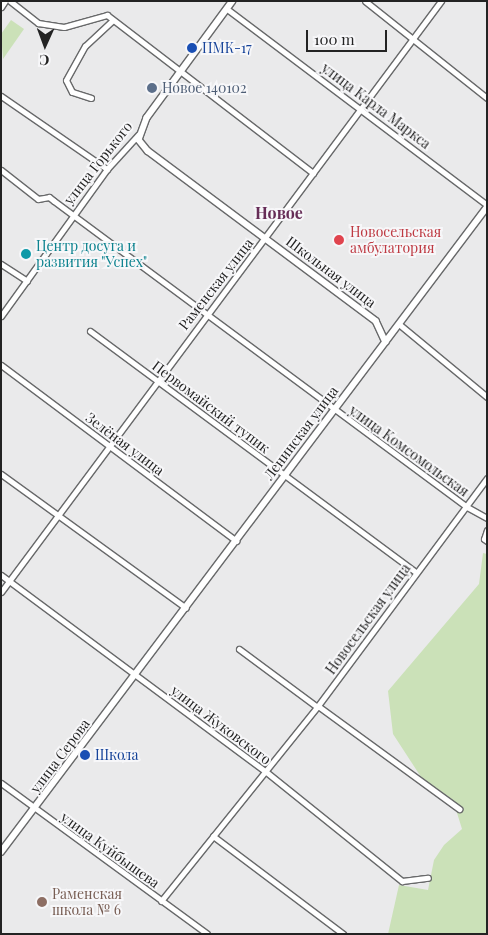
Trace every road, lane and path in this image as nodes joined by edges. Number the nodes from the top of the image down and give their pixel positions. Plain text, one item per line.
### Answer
1 (5, 1) edge
2 (10, 1) edge
3 (233, 1) edge
4 (365, 1) edge
5 (441, 1) edge
6 (1, 7) edge
7 (227, 9) junction
8 (113, 20) junction
9 (412, 38) junction
10 (180, 73) junction
11 (1, 96) edge
12 (91, 98) dead end
13 (487, 98) edge
14 (360, 107) junction
15 (139, 134) junction
16 (108, 169) junction
17 (1, 170) edge
18 (313, 173) junction
19 (487, 206) edge
20 (74, 215) junction
21 (266, 239) junction
22 (1, 264) edge
23 (27, 281) junction
24 (207, 312) junction
25 (1, 316) edge
26 (400, 325) junction
27 (90, 331) dead end
28 (386, 342) junction
29 (1, 365) edge
30 (157, 381) junction
31 (487, 397) edge
32 (334, 409) junction
33 (109, 446) junction
34 (1, 474) edge
35 (284, 476) junction
36 (487, 478) edge
37 (467, 508) junction
38 (58, 516) junction
39 (487, 518) edge
40 (487, 530) edge
41 (236, 541) junction
42 (487, 541) edge
43 (416, 572) junction
44 (1, 575) edge
45 (9, 581) junction
46 (1, 592) edge
47 (186, 608) junction
48 (239, 649) dead end
49 (137, 675) junction
50 (318, 706) junction
51 (265, 771) junction
52 (1, 783) edge
53 (35, 809) junction
54 (459, 809) dead end
55 (213, 836) junction
56 (1, 852) edge
57 (428, 878) dead end
58 (161, 901) junction
59 (207, 934) edge
60 (343, 934) edge

1 - 6 street
2 - 8 street
3 - 7 street, улица Горького
4 - 9 street
5 - 9 street, Раменская улица
7 - 10 street, улица Горького
7 - 14 street, улица Карла Маркса
8 - 10 street
8 - 12 street
9 - 13 street
9 - 14 street, Раменская улица
10 - 15 street, улица Горького
10 - 18 street
11 - 16 street
14 - 18 street, Раменская улица
14 - 19 street, улица Карла Маркса
15 - 16 street, улица Горького
15 - 21 street, Школьная улица
16 - 20 street, улица Горького
17 - 20 street, улица Комсомольская
18 - 21 street, Раменская улица
19 - 26 street, Ленинская улица
20 - 23 street, улица Горького
20 - 24 street, улица Комсомольская
21 - 24 street, Раменская улица
21 - 28 street, Школьная улица
22 - 23 street
23 - 25 street, улица Горького
24 - 30 street, Раменская улица
24 - 32 street, улица Комсомольская
26 - 28 street, Ленинская улица
26 - 31 street
27 - 30 street, Первомайский тупик
28 - 32 street, Ленинская улица
29 - 33 street, Зелёная улица
30 - 33 street, Раменская улица
30 - 35 street, Первомайский тупик
32 - 35 street, Ленинская улица
32 - 37 street, улица Комсомольская
33 - 38 street, Раменская улица
33 - 41 street, Зелёная улица
34 - 38 street
35 - 41 street, Ленинская улица
35 - 43 street, Первомайский тупик
36 - 37 street, Новосельская улица
37 - 39 street, улица Комсомольская
37 - 43 street, Новосельская улица
38 - 45 street, Раменская улица
38 - 47 street
40 - 42 street
41 - 47 street, Ленинская улица
43 - 50 street, Новосельская улица
44 - 45 street, улица Жуковского
45 - 46 street, Раменская улица
45 - 49 street, улица Жуковского
47 - 49 street, Ленинская улица
48 - 50 street
49 - 51 street, улица Жуковского
49 - 53 street, улица Серова
50 - 51 street, Новосельская улица
50 - 54 street
51 - 55 street, Новосельская улица
51 - 57 street, улица Жуковского
52 - 53 street, улица Куйбышева
53 - 56 street, улица Серова
53 - 58 street, улица Куйбышева
55 - 58 street, Новосельская улица
55 - 60 street
58 - 59 street, улица Куйбышева

